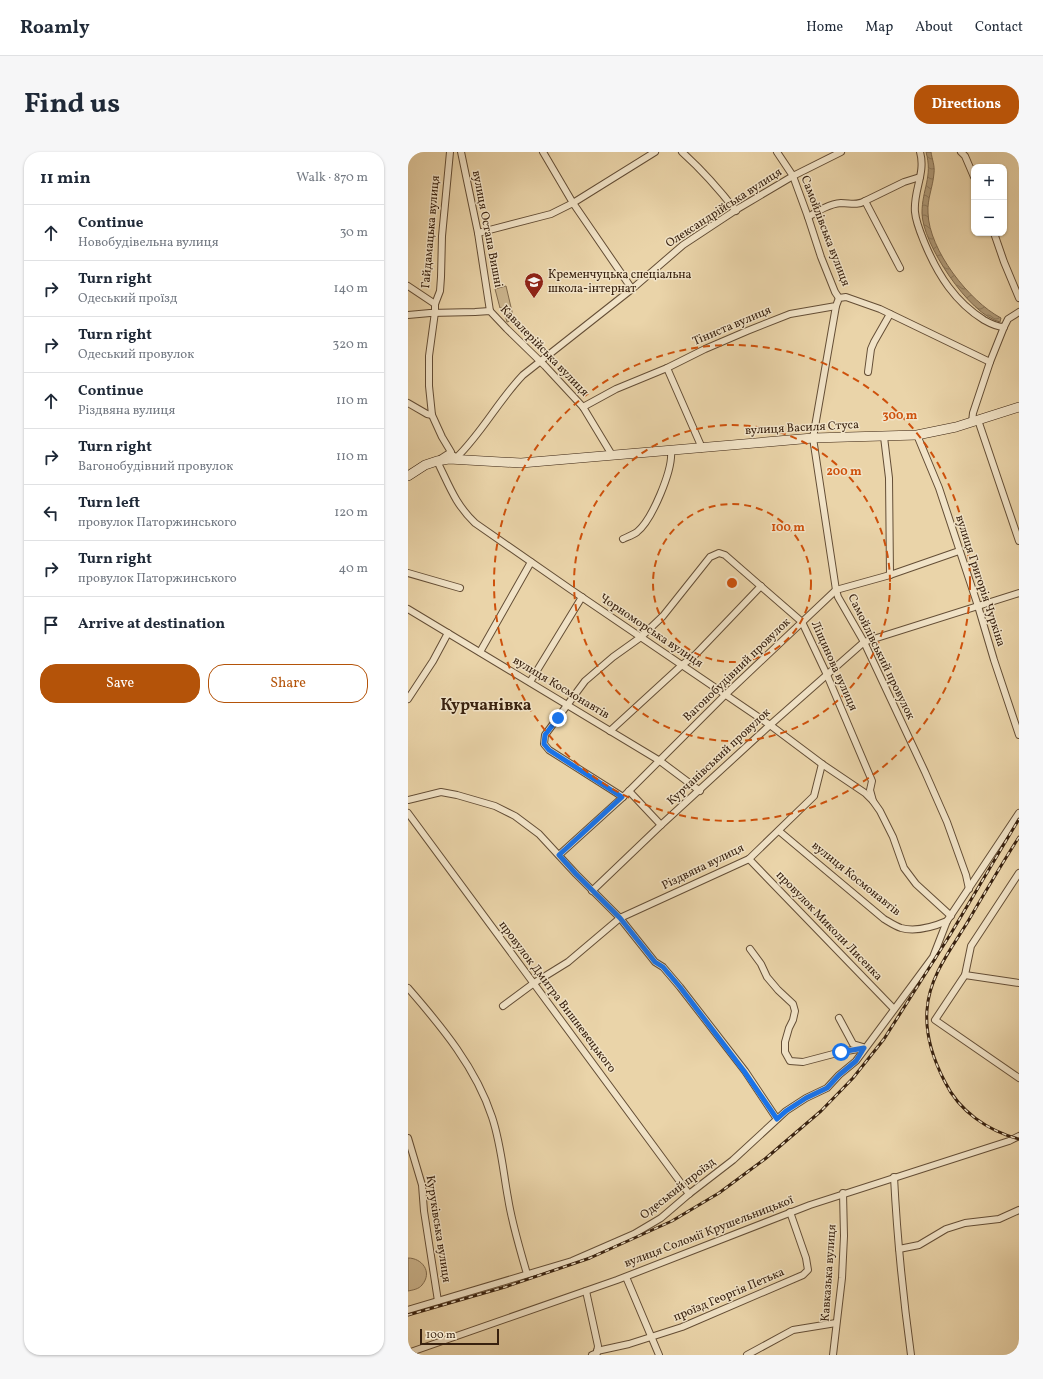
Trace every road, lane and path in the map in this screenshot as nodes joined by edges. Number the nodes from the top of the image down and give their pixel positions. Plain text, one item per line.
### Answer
1 (450, 152) edge
2 (461, 152) edge
3 (542, 152) edge
4 (655, 152) edge
5 (682, 152) edge
6 (777, 152) edge
7 (841, 152) edge
8 (920, 152) edge
9 (961, 152) edge
10 (971, 169) edge
11 (793, 176) junction
12 (920, 177) junction
13 (865, 201) junction
14 (573, 203) junction
15 (736, 210) junction
16 (808, 217) junction
17 (478, 234) junction
18 (995, 236) edge
19 (900, 268) dead end
20 (408, 286) edge
21 (632, 289) junction
22 (1017, 289) edge
23 (839, 298) junction
24 (1019, 298) edge
25 (435, 304) junction
26 (836, 306) junction
27 (490, 310) junction
28 (435, 312) junction
29 (1019, 312) edge
30 (890, 314) junction
31 (408, 315) edge
32 (1004, 327) junction
33 (540, 361) junction
34 (990, 362) junction
35 (666, 368) junction
36 (868, 372) dead end
37 (408, 403) edge
38 (583, 407) junction
39 (1019, 407) edge
40 (432, 414) junction
41 (975, 421) junction
42 (917, 435) junction
43 (884, 437) junction
44 (813, 438) junction
45 (702, 448) junction
46 (671, 451) junction
47 (453, 455) junction
48 (612, 455) junction
49 (437, 461) junction
50 (408, 475) edge
51 (623, 539) dead end
52 (1019, 541) edge
53 (959, 551) junction
54 (531, 562) junction
55 (408, 573) edge
56 (890, 575) junction
57 (761, 586) junction
58 (460, 588) dead end
59 (836, 590) junction
60 (1019, 593) edge
61 (582, 597) junction
62 (978, 606) junction
63 (408, 609) edge
64 (802, 622) junction
65 (448, 633) junction
66 (641, 637) junction
67 (864, 642) junction
68 (480, 652) junction
69 (682, 665) junction
70 (827, 675) junction
71 (530, 682) junction
72 (725, 695) junction
73 (408, 699) edge
74 (567, 704) junction
75 (770, 725) junction
76 (610, 731) junction
77 (1019, 735) edge
78 (660, 761) junction
79 (822, 764) junction
80 (700, 790) junction
81 (629, 791) junction
82 (622, 797) junction
83 (408, 800) edge
84 (873, 801) junction
85 (408, 813) edge
86 (1019, 813) edge
87 (661, 825) junction
88 (779, 830) junction
89 (559, 855) junction
90 (749, 859) junction
91 (1019, 873) edge
92 (1012, 884) junction
93 (1019, 885) edge
94 (969, 889) junction
95 (592, 891) junction
96 (620, 918) junction
97 (949, 918) junction
98 (750, 949) dead end
99 (965, 975) junction
100 (534, 983) junction
101 (1019, 983) edge
102 (408, 988) edge
103 (504, 1006) dead end
104 (894, 1009) junction
105 (839, 1018) dead end
106 (864, 1048) junction
107 (1019, 1078) edge
108 (777, 1119) junction
109 (1019, 1136) edge
110 (408, 1138) edge
111 (894, 1177) junction
112 (843, 1193) junction
113 (689, 1194) junction
114 (1019, 1210) edge
115 (790, 1212) junction
116 (898, 1249) junction
117 (527, 1274) junction
118 (626, 1276) junction
119 (586, 1291) junction
120 (438, 1301) junction
121 (408, 1310) edge
122 (836, 1323) junction
123 (652, 1338) junction
124 (408, 1353) edge
125 (596, 1354) edge
126 (659, 1355) edge
127 (747, 1355) edge
128 (833, 1355) edge
129 (911, 1355) edge

1 - 25 street, Гайдамацька вулиця
2 - 17 street, вулиця Остапа Вишні
3 - 14 street
4 - 14 street
5 - 15 street
6 - 11 street, Самойлівська вулиця
7 - 11 street, Олександрійська вулиця
8 - 12 street
9 - 10 street
11 - 15 street, Олександрійська вулиця
11 - 16 street, Самойлівська вулиця
12 - 13 street
12 - 32 street
13 - 16 street
13 - 19 street
14 - 17 street
14 - 21 street
15 - 21 street, Олександрійська вулиця
16 - 23 street, Самойлівська вулиця
17 - 27 street, вулиця Остапа Вишні
18 - 22 street
20 - 25 street
21 - 33 street, Олександрійська вулиця
22 - 24 street
23 - 26 street
23 - 30 street
25 - 28 street, Гайдамацька вулиця
26 - 35 street, Тіниста вулиця
26 - 44 street, Самойлівський провулок
27 - 28 street, Кавалерійська вулиця
27 - 33 street, Кавалерійська вулиця
28 - 31 street, Кавалерійська вулиця
28 - 40 street, Гайдамацька вулиця
29 - 32 street
30 - 34 street
30 - 36 street
32 - 34 street
33 - 38 street, Кавалерійська вулиця
33 - 47 street, Олександрійська вулиця
34 - 41 street
35 - 38 street, Тіниста вулиця
35 - 45 street
37 - 40 street
38 - 48 street, Кавалерійська вулиця
39 - 41 main road, вулиця Василя Стуса
40 - 47 street, Гайдамацька вулиця
41 - 42 main road, вулиця Василя Стуса
41 - 52 street
42 - 43 main road, вулиця Василя Стуса
42 - 53 street, вулиця Григорія Чуркіна
43 - 44 main road, вулиця Василя Стуса
43 - 56 street
44 - 45 main road, вулиця Василя Стуса
44 - 59 street, Самойлівський провулок
45 - 46 main road, вулиця Василя Стуса
46 - 48 main road, вулиця Василя Стуса
46 - 51 street
47 - 48 main road, вулиця Василя Стуса
47 - 49 main road, вулиця Василя Стуса
49 - 50 main road
49 - 54 street, Чорноморська вулиця
53 - 56 street, Вагонобудівний провулок
53 - 62 street, вулиця Григорія Чуркіна
54 - 61 street, Чорноморська вулиця
54 - 68 street
55 - 58 street
56 - 59 street, Вагонобудівний провулок
57 - 64 street, Ліщинова вулиця
57 - 66 street, Ліщинова вулиця
57 - 69 street
59 - 64 street, Вагонобудівний провулок
59 - 67 street, Самойлівський провулок
60 - 62 street
61 - 66 street, Чорноморська вулиця
61 - 71 street
62 - 67 street
62 - 77 street, вулиця Григорія Чуркіна
63 - 65 street, вулиця Космонавтів
64 - 70 street, Ліщинова вулиця
64 - 72 street, Вагонобудівний провулок
65 - 68 street, вулиця Космонавтів
65 - 73 street
66 - 69 street, Чорноморська вулиця
66 - 74 street, Ліщинова вулиця
67 - 70 street, Курчанівський провулок
67 - 94 street, Самойлівський провулок
68 - 71 street, вулиця Космонавтів
69 - 72 street, Чорноморська вулиця
69 - 76 street
70 - 75 street, Курчанівський провулок
70 - 84 street, Ліщинова вулиця
71 - 74 street, вулиця Космонавтів
72 - 75 street, Чорноморська вулиця
72 - 78 street, Вагонобудівний провулок
74 - 76 street, вулиця Космонавтів
74 - 82 street, Ліщинова вулиця
75 - 79 street, Чорноморська вулиця
75 - 80 street, Курчанівський провулок
76 - 78 street, вулиця Космонавтів
78 - 80 street, вулиця Космонавтів
78 - 81 street, Вагонобудівний провулок
79 - 84 street, Чорноморська вулиця
79 - 88 street, Різдвяна вулиця
80 - 87 street, Курчанівський провулок
81 - 82 street, Вагонобудівний провулок
81 - 87 street
82 - 89 street, Вагонобудівний провулок
83 - 89 street
84 - 97 street, Ліщинова вулиця
85 - 100 street, провулок Дмитра Вишневецького
86 - 94 street, Одеський проїзд
87 - 95 street, Курчанівський провулок
88 - 90 street, Різдвяна вулиця
88 - 97 street, вулиця Космонавтів
89 - 95 street
90 - 96 street, Різдвяна вулиця
90 - 104 street, провулок Миколи Лисенка
91 - 92 street
92 - 93 street
92 - 99 street
94 - 97 street, Одеський проїзд
95 - 96 street
96 - 100 street, Різдвяна вулиця
96 - 108 street
97 - 104 street, Одеський проїзд
98 - 106 street
99 - 101 street
99 - 107 street
100 - 103 street, Різдвяна вулиця
100 - 113 street, провулок Дмитра Вишневецького
102 - 117 street
104 - 106 street, Одеський проїзд
105 - 106 street
106 - 108 street, Одеський проїзд
108 - 113 street, Одеський проїзд
109 - 111 street, вулиця Соломії Крушельницької
110 - 120 street, Куруківська вулиця
111 - 112 street, вулиця Соломії Крушельницької
111 - 116 street
112 - 115 street, вулиця Соломії Крушельницької
112 - 122 street, Кавказька вулиця
113 - 117 street, Одеський проїзд
114 - 116 street
115 - 118 street, вулиця Соломії Крушельницької
115 - 123 street, проїзд Георгія Петька
116 - 129 street
117 - 120 street, Одеський проїзд
118 - 119 street, вулиця Соломії Крушельницької
118 - 123 street
119 - 124 street, вулиця Соломії Крушельницької
119 - 125 street, проїзд Георгія Петька
120 - 121 street, Одеський проїзд
122 - 127 street
122 - 128 street, Кавказька вулиця
123 - 125 street, проїзд Георгія Петька
123 - 126 street

